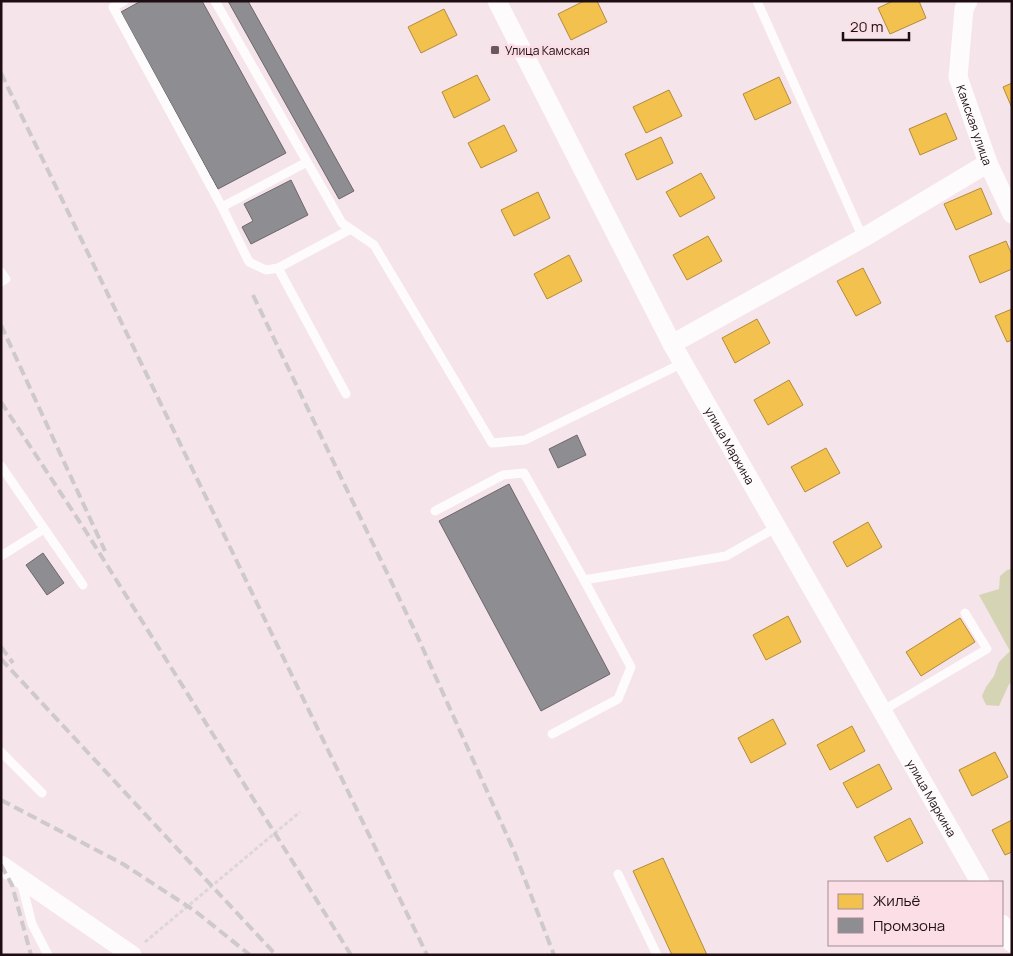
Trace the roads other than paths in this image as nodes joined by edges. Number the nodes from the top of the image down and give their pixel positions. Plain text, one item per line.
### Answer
1 (124, 1) edge
2 (215, 1) edge
3 (497, 1) edge
4 (757, 1) edge
5 (962, 4) edge
6 (307, 162) junction
7 (988, 163) junction
8 (222, 207) junction
9 (1012, 214) edge
10 (351, 229) junction
11 (863, 238) junction
12 (278, 268) junction
13 (1, 272) edge
14 (1, 282) edge
15 (672, 344) junction
16 (683, 363) junction
17 (346, 394) dead end
18 (1, 466) edge
19 (436, 511) dead end
20 (776, 527) junction
21 (44, 528) junction
22 (1, 556) edge
23 (584, 580) junction
24 (83, 585) dead end
25 (965, 613) dead end
26 (882, 711) junction
27 (552, 734) dead end
28 (1, 752) edge
29 (42, 793) dead end
30 (1, 865) edge
31 (618, 874) dead end
32 (21, 878) junction
33 (979, 881) edge
34 (1003, 926) edge
35 (1012, 943) edge
36 (132, 954) edge
37 (48, 955) edge
38 (656, 955) edge

1 - 8 lane
2 - 6 lane
3 - 15 street, улица Маркина
4 - 11 lane
5 - 7 street, Камская улица
6 - 8 lane
6 - 10 lane
7 - 9 street, Камская улица
7 - 11 street
8 - 12 lane
10 - 12 lane
10 - 16 lane
11 - 15 street
12 - 17 lane
13 - 14 lane
15 - 16 street, улица Маркина
16 - 20 street, улица Маркина
18 - 21 lane
19 - 23 lane
20 - 23 lane
20 - 26 street, улица Маркина
21 - 22 lane
21 - 24 lane
23 - 27 lane
25 - 26 lane
26 - 33 street, улица Маркина
28 - 29 lane
30 - 32 street
31 - 38 lane
32 - 36 street
32 - 37 lane
34 - 35 street

